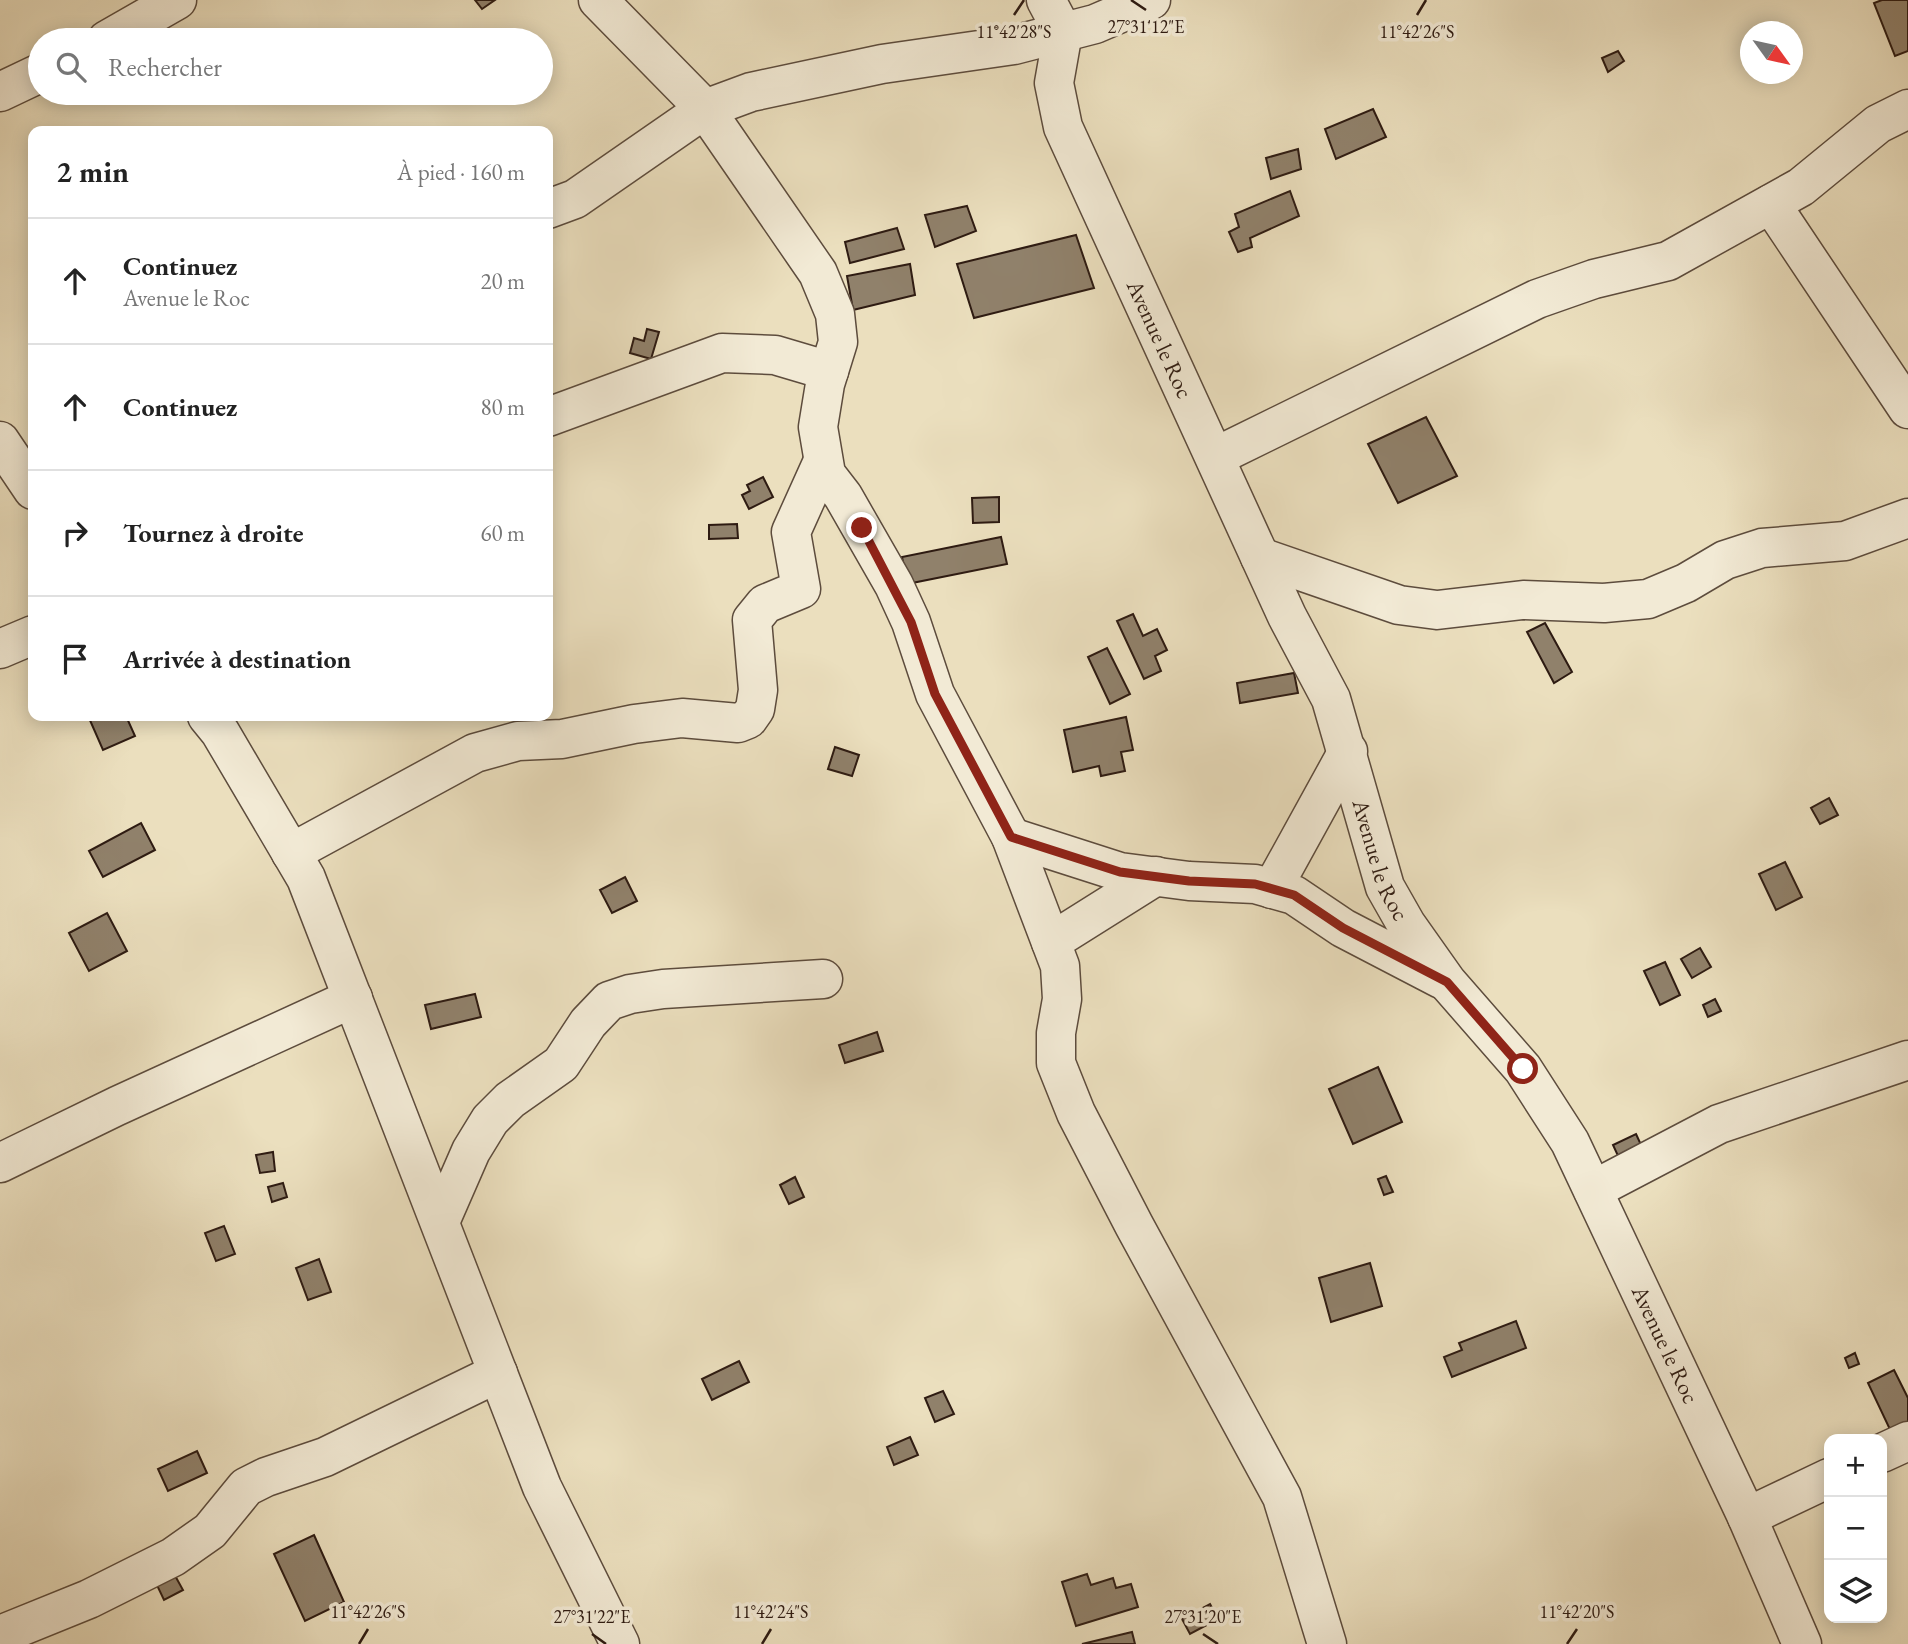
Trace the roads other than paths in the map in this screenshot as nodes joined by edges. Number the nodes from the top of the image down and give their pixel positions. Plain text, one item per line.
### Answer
1 (177, 0) edge
2 (598, 0) edge
3 (1150, 0) edge
4 (1054, 16) edge
5 (128, 28) edge
6 (28, 79) edge
7 (0, 92) edge
8 (705, 109) junction
9 (1908, 109) edge
10 (1771, 204) junction
11 (553, 207) edge
12 (829, 371) junction
13 (1908, 409) edge
14 (553, 415) edge
15 (0, 441) edge
16 (1215, 457) junction
17 (822, 461) junction
18 (28, 483) edge
19 (1908, 518) edge
20 (1260, 558) junction
21 (28, 637) edge
22 (0, 649) edge
23 (211, 721) edge
24 (1348, 751) junction
25 (1011, 837) junction
26 (291, 853) junction
27 (1156, 876) junction
28 (1272, 888) junction
29 (1051, 943) junction
30 (823, 979) dead end
31 (1447, 982) junction
32 (353, 998) junction
33 (1908, 1060) edge
34 (0, 1163) edge
35 (1593, 1190) junction
36 (440, 1222) junction
37 (498, 1373) junction
38 (1908, 1441) edge
39 (1887, 1451) edge
40 (1824, 1480) edge
41 (1747, 1517) junction
42 (0, 1635) edge
43 (620, 1644) edge
44 (1327, 1644) edge
45 (1802, 1644) edge

1 - 5 street
2 - 8 street
3 - 4 street
4 - 8 street
4 - 16 street, Avenue le Roc
6 - 7 street
8 - 11 street
8 - 12 street
9 - 10 street
10 - 13 street
10 - 16 street
12 - 14 street
12 - 17 street
15 - 18 street
16 - 20 street, Avenue le Roc
17 - 25 street
17 - 26 street
19 - 20 street
20 - 24 street, Avenue le Roc
21 - 22 street
23 - 26 street
24 - 28 street
24 - 31 street, Avenue le Roc
25 - 27 street
25 - 29 street
26 - 32 street
27 - 28 street
27 - 29 street
28 - 31 street
29 - 44 street
30 - 36 street
31 - 35 street, Avenue le Roc
32 - 34 street
32 - 36 street
33 - 35 street
35 - 41 street, Avenue le Roc
36 - 37 street
37 - 42 street
37 - 43 street
38 - 39 street
40 - 41 street
41 - 45 street, Avenue le Roc

